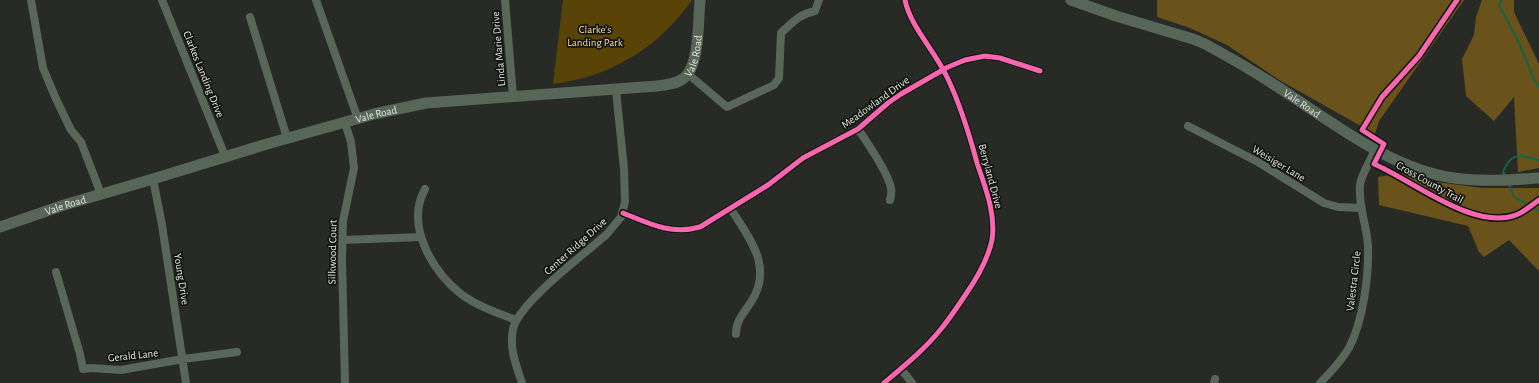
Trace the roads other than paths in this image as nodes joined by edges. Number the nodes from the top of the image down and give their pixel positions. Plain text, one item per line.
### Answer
1 (31, 0) edge
2 (162, 0) edge
3 (316, 0) edge
4 (505, 0) edge
5 (700, 0) edge
6 (819, 0) edge
7 (904, 0) edge
8 (1072, 0) edge
9 (250, 17) dead end
10 (943, 69) junction
11 (1040, 71) dead end
12 (688, 74) junction
13 (616, 90) junction
14 (513, 96) junction
15 (358, 119) junction
16 (345, 123) junction
17 (1188, 126) dead end
18 (858, 129) junction
19 (287, 138) junction
20 (1375, 149) junction
21 (225, 156) junction
22 (1539, 178) edge
23 (153, 180) junction
24 (425, 189) dead end
25 (101, 194) junction
26 (890, 200) dead end
27 (1361, 208) junction
28 (731, 209) junction
29 (623, 212) junction
30 (0, 227) edge
31 (421, 237) junction
32 (343, 240) junction
33 (56, 272) dead end
34 (516, 320) junction
35 (736, 334) dead end
36 (237, 352) dead end
37 (182, 359) junction
38 (901, 369) junction
39 (186, 383) edge
40 (345, 383) edge
41 (522, 383) edge
42 (884, 383) edge
43 (912, 383) edge
44 (1320, 383) edge

1 - 25 street
2 - 21 street, Clarkes Landing Drive
3 - 15 street
4 - 14 street, Linda Marie Drive
5 - 12 main road, Vale Road
6 - 12 street
7 - 10 street, Berryland Drive
8 - 20 main road, Vale Road
9 - 19 street
10 - 11 street, Meadowland Drive
10 - 18 street, Meadowland Drive
10 - 38 street, Berryland Drive
12 - 13 main road, Vale Road
13 - 14 main road, Vale Road
13 - 29 street, Center Ridge Drive
14 - 15 main road, Vale Road
15 - 16 main road, Vale Road
16 - 19 main road, Vale Road
16 - 32 street, Silkwood Court
17 - 27 street, Weisiger Lane
18 - 26 street
18 - 28 street, Meadowland Drive
19 - 21 main road, Vale Road
20 - 22 main road, Vale Road
20 - 27 street, Valestra Circle
21 - 23 main road, Vale Road
23 - 25 main road, Vale Road
23 - 37 street, Young Drive
24 - 31 street
25 - 30 main road, Vale Road
27 - 44 street, Valestra Circle
28 - 29 street, Meadowland Drive
28 - 35 street
29 - 34 street, Center Ridge Drive
31 - 32 street
31 - 34 street
32 - 40 street, Silkwood Court
33 - 37 street, Gerald Lane
34 - 41 street, Center Ridge Drive
36 - 37 street, Gerald Lane
37 - 39 street, Young Drive
38 - 42 street, Berryland Drive
38 - 43 street

